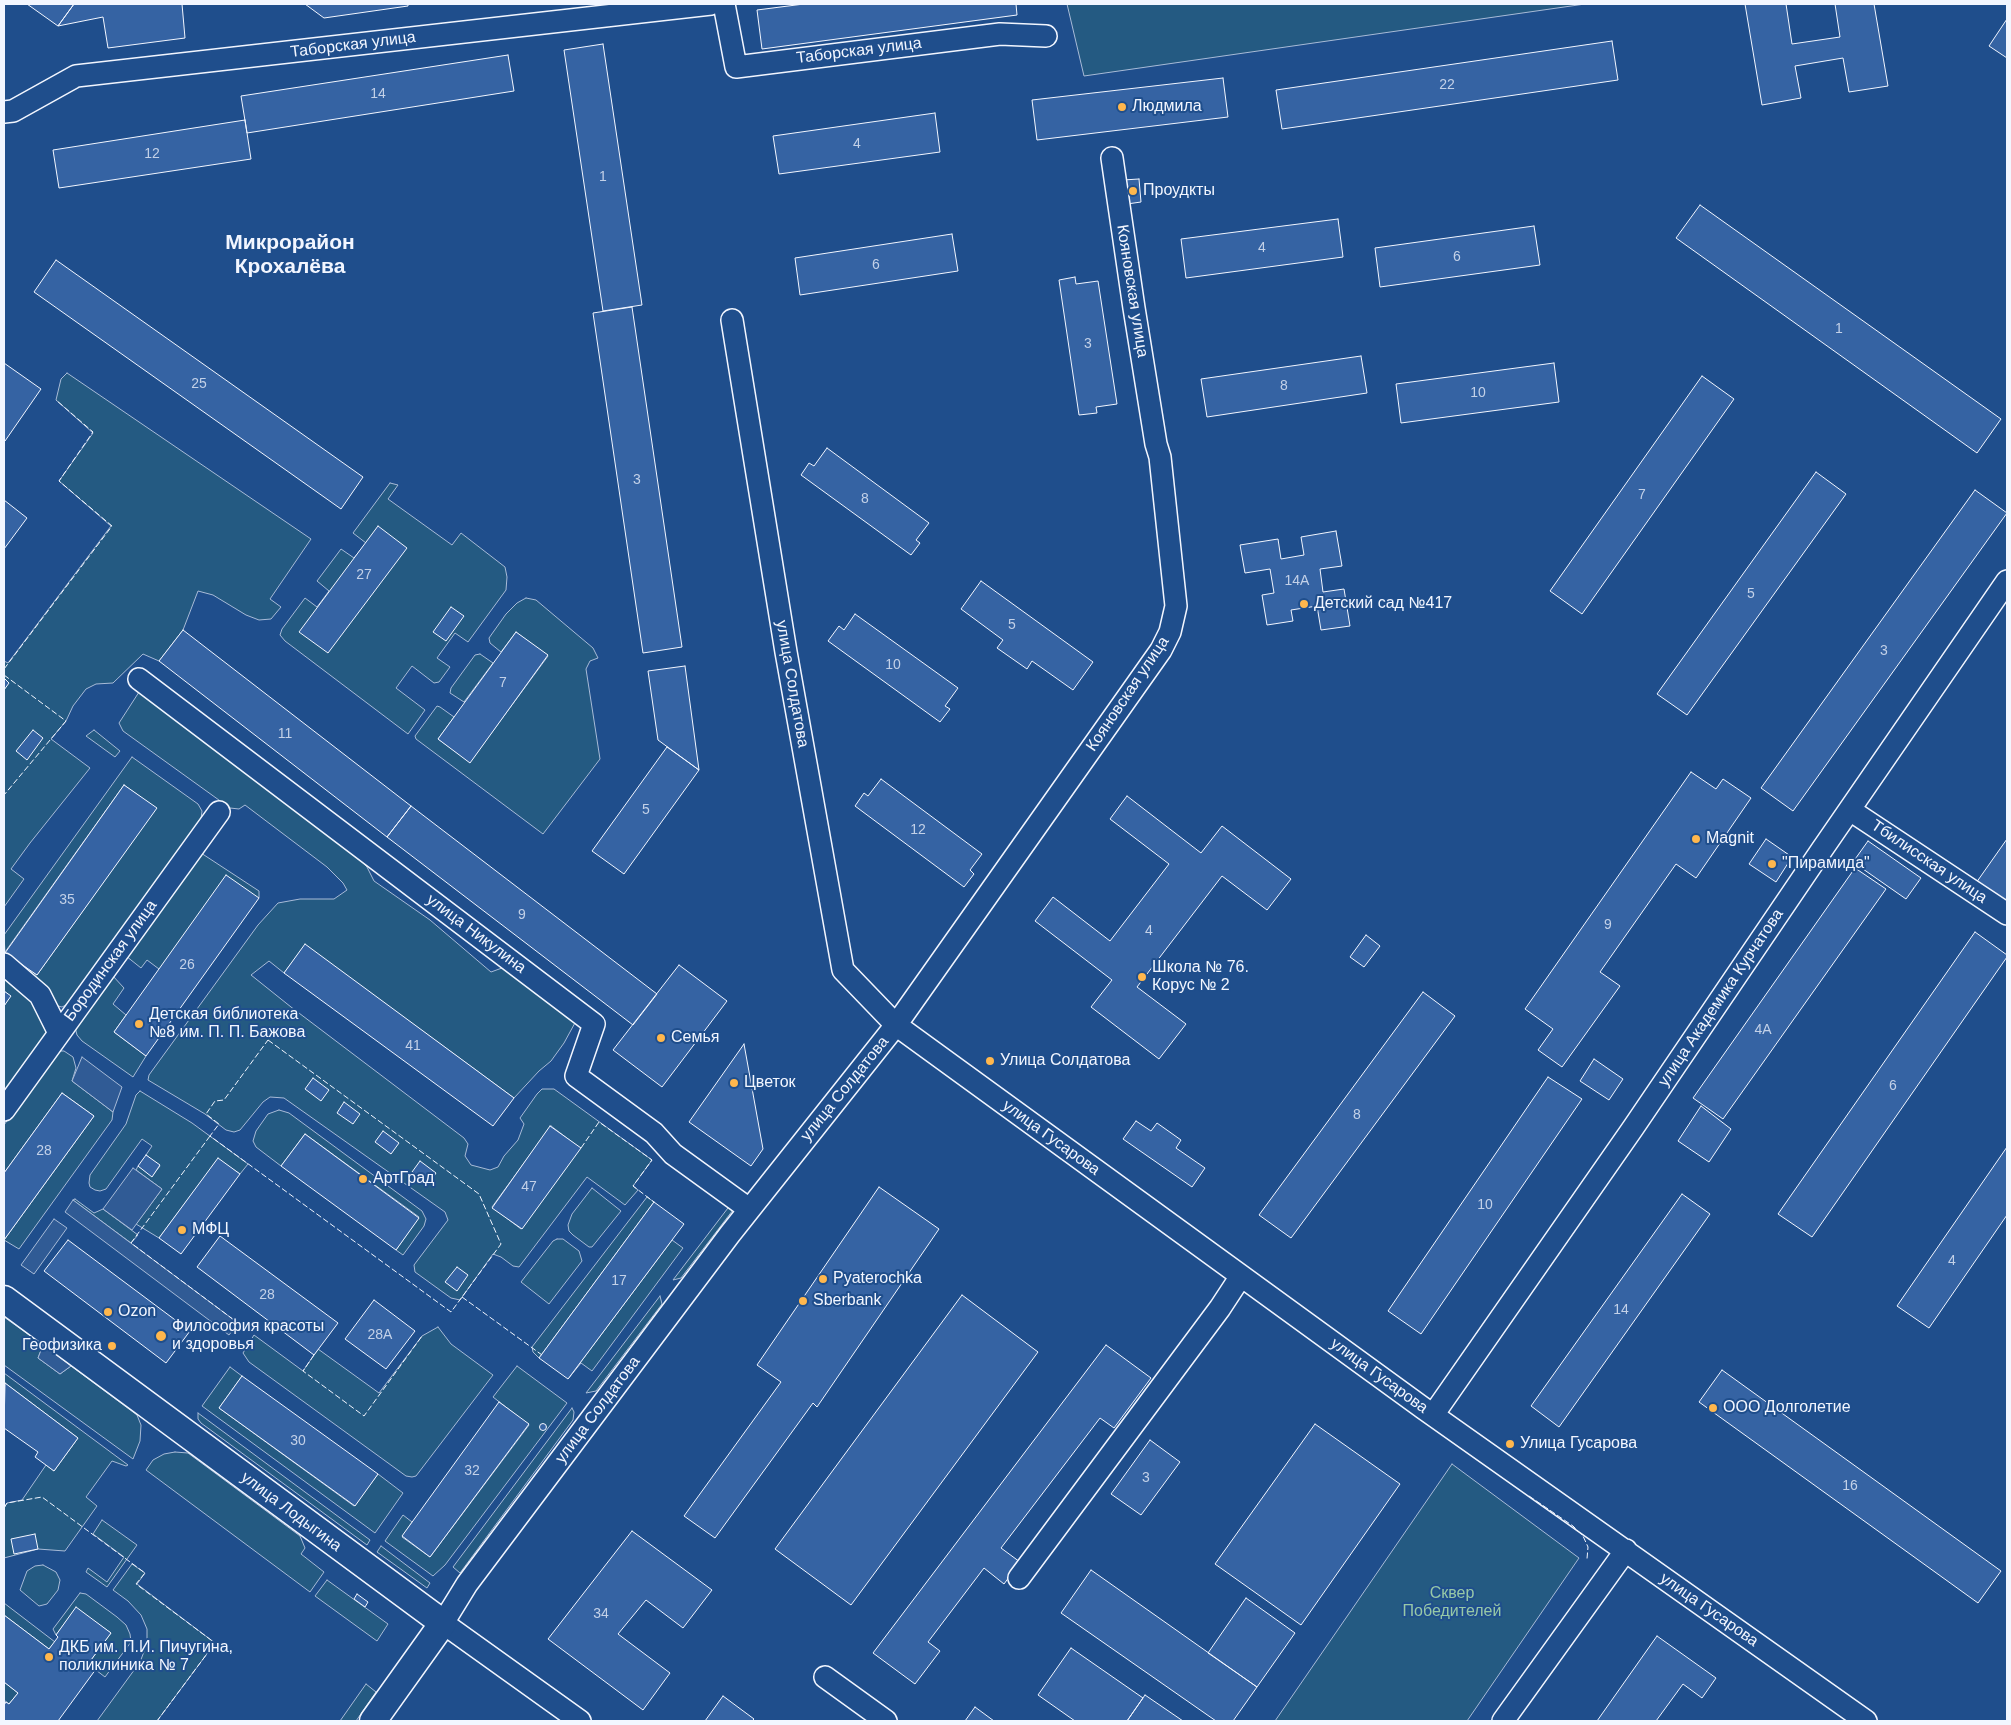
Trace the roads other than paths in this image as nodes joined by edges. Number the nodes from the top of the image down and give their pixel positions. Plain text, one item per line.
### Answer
1 (711, 4) edge
2 (724, 4) edge
3 (1046, 36) dead end
4 (4, 112) edge
5 (1112, 158) dead end
6 (732, 320) dead end
7 (2007, 581) edge
8 (139, 679) dead end
9 (1850, 810) junction
10 (218, 812) dead end
11 (2007, 914) edge
12 (4, 964) edge
13 (896, 1025) junction
14 (59, 1033) junction
15 (4, 1110) edge
16 (750, 1209) junction
17 (1241, 1276) junction
18 (4, 1299) edge
19 (1434, 1415) junction
20 (1626, 1550) junction
21 (1019, 1578) dead end
22 (443, 1623) junction
23 (824, 1677) dead end
24 (373, 1721) edge
25 (580, 1721) edge
26 (886, 1721) edge
27 (1503, 1721) edge
28 (1866, 1721) edge

1 - 4 street, Таборская улица
2 - 3 street, Таборская улица
5 - 13 street, Кояновская улица
6 - 13 street, улица Солдатова
7 - 9 street, улица Академика Курчатова
8 - 16 street, улица Никулина
9 - 11 street, Тбилисская улица
9 - 19 street, улица Академика Курчатова
10 - 14 street, Бородинская улица
12 - 14 street
13 - 16 street, улица Солдатова
13 - 17 street, улица Гусарова
14 - 15 street, Бородинская улица
16 - 22 street, улица Солдатова
17 - 19 street, улица Гусарова
17 - 21 street
18 - 22 main road, улица Лодыгина
19 - 20 street, улица Гусарова
20 - 27 street
20 - 28 street, улица Гусарова
22 - 24 main road, улица Солдатова
22 - 25 street, улица Лодыгина
23 - 26 street

